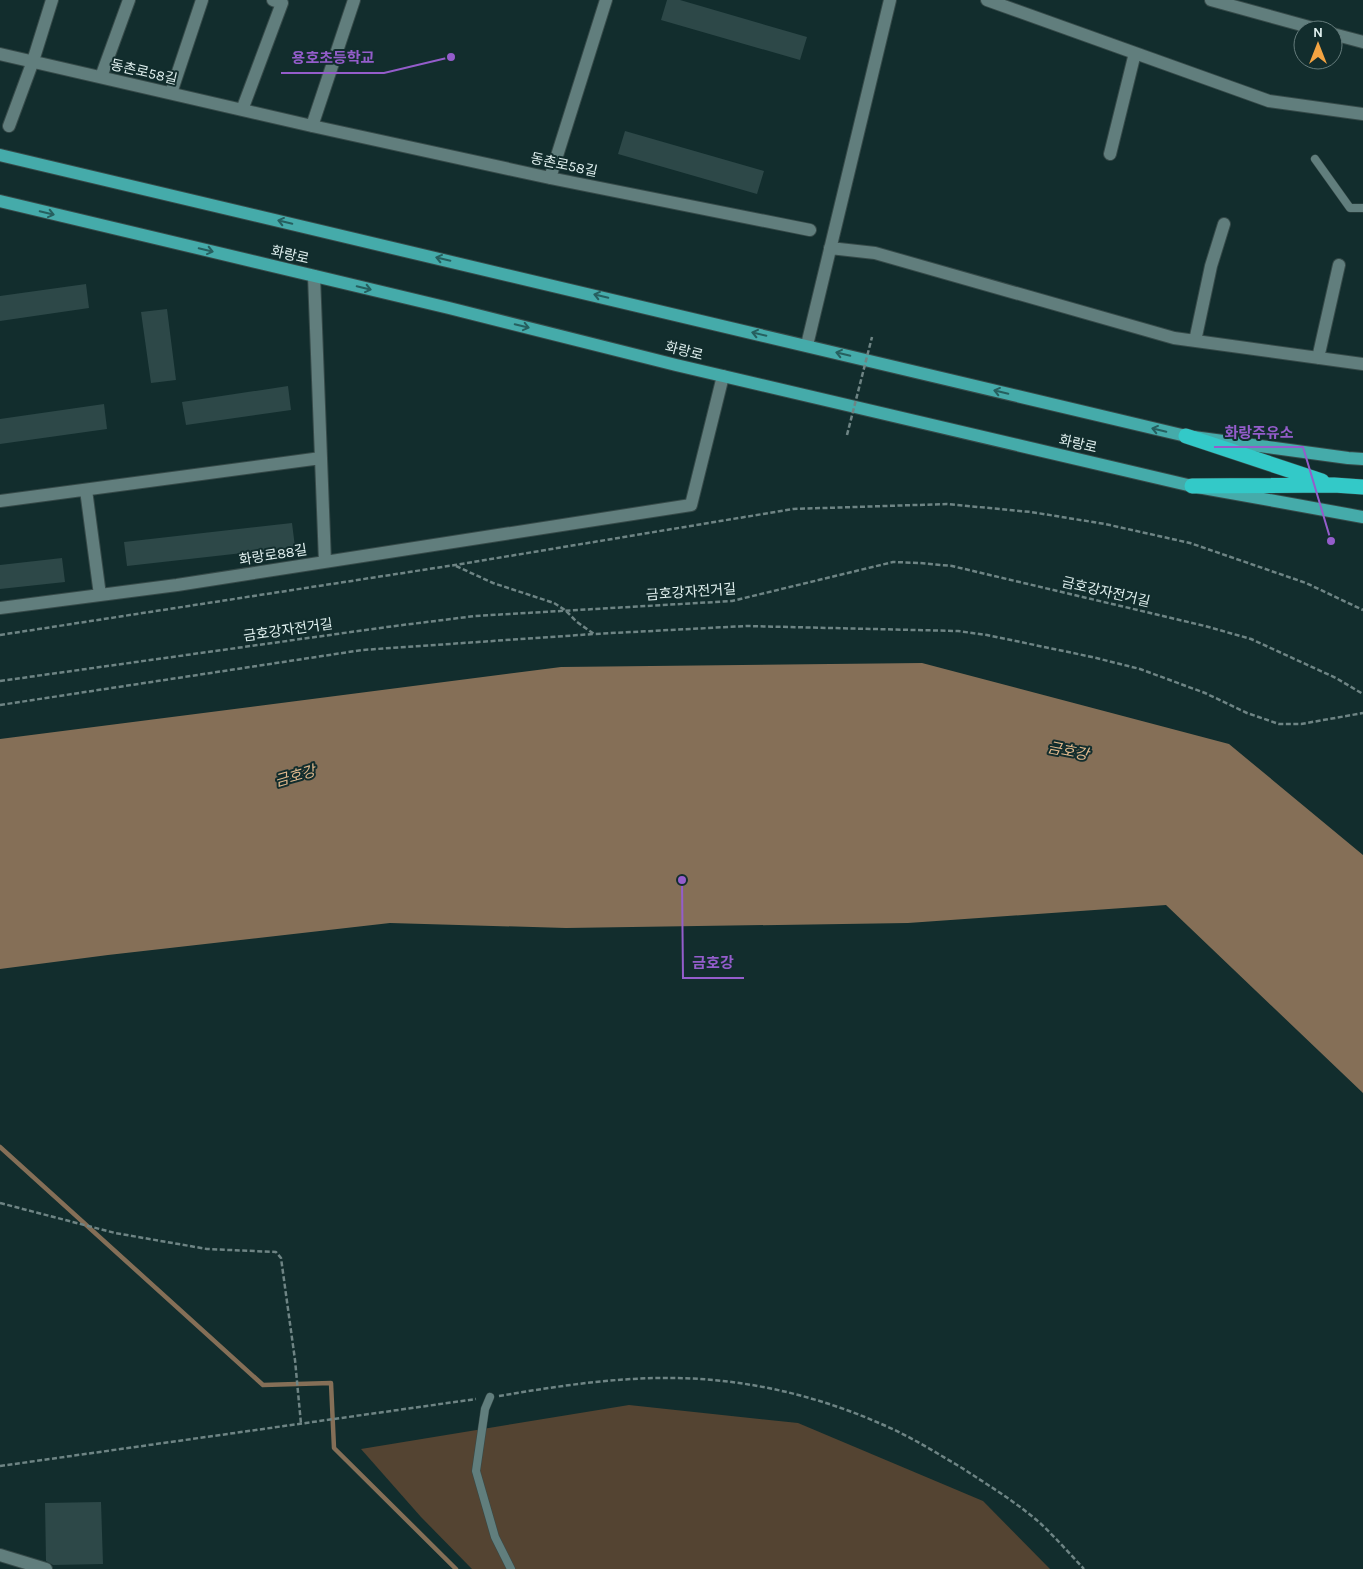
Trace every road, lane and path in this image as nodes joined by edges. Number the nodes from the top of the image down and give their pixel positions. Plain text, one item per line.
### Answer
1 (52, 0) edge
2 (129, 0) edge
3 (202, 0) edge
4 (274, 0) edge
5 (354, 0) edge
6 (606, 0) edge
7 (890, 0) edge
8 (987, 0) edge
9 (1211, 0) edge
10 (1293, 23) edge
11 (1343, 37) edge
12 (1363, 42) edge
13 (1135, 53) junction
14 (0, 54) edge
15 (33, 61) junction
16 (101, 77) junction
17 (171, 93) junction
18 (242, 110) junction
19 (1363, 114) edge
20 (9, 126) dead end
21 (312, 126) junction
22 (1110, 154) dead end
23 (0, 155) edge
24 (1315, 159) dead end
25 (550, 178) junction
26 (0, 201) edge
27 (1363, 208) edge
28 (1224, 224) dead end
29 (810, 230) dead end
30 (830, 248) junction
31 (1339, 264) dead end
32 (314, 276) junction
33 (872, 337) dead end
34 (1195, 341) junction
35 (807, 345) junction
36 (1318, 358) junction
37 (1363, 364) edge
38 (722, 376) junction
39 (847, 435) dead end
40 (1186, 436) junction
41 (321, 458) junction
42 (1363, 459) edge
43 (1334, 485) junction
44 (1192, 486) junction
45 (1363, 487) edge
46 (86, 490) junction
47 (0, 502) edge
48 (1363, 517) edge
49 (325, 562) junction
50 (455, 565) junction
51 (100, 595) junction
52 (0, 608) edge
53 (565, 610) junction
54 (1363, 610) edge
55 (594, 634) junction
56 (0, 635) edge
57 (0, 681) edge
58 (1363, 694) edge
59 (0, 705) edge
60 (1363, 712) edge
61 (0, 1203) edge
62 (490, 1397) junction
63 (301, 1424) junction
64 (0, 1466) edge
65 (0, 1555) edge
66 (46, 1569) edge
67 (511, 1569) edge
68 (1084, 1569) edge

1 - 15 street
2 - 16 street
3 - 17 street
4 - 18 street
5 - 21 street
6 - 25 street
7 - 30 street
8 - 13 street
9 - 10 street
11 - 12 street
13 - 19 street
13 - 22 street
14 - 15 street, 동촌로58길
15 - 16 street, 동촌로58길
15 - 20 street
16 - 17 street, 동촌로58길
17 - 18 street, 동촌로58길
18 - 21 street, 동촌로58길
21 - 25 street, 동촌로58길
35 -> 23 main road
24 - 27 lane
25 - 29 street, 동촌로58길
26 -> 32 main road, 화랑로
28 - 34 street
30 - 34 street
30 - 35 street
31 - 36 street
32 -> 38 main road, 화랑로
32 - 41 street, 화랑로88길
33 - 39 path, bridge
34 - 36 street
40 -> 35 main road
36 - 37 street
38 - 44 main road, 화랑로
38 - 49 street
40 - 42 main road
40 - 43 highway
41 - 46 street
41 - 49 street, 화랑로88길
43 - 44 highway
43 - 45 highway
44 - 48 main road, 화랑로
46 - 47 street
46 - 51 street
49 - 51 street, 화랑로88길
50 - 53 path
50 - 54 path
50 - 56 path
51 - 52 street, 화랑로88길
53 - 55 path
53 - 57 path, 금호강자전거길
53 - 58 path, 금호강자전거길
55 - 59 path
55 - 60 path
61 - 63 path
62 - 63 path
62 - 67 lane
62 - 68 path
63 - 64 path
65 - 66 street

